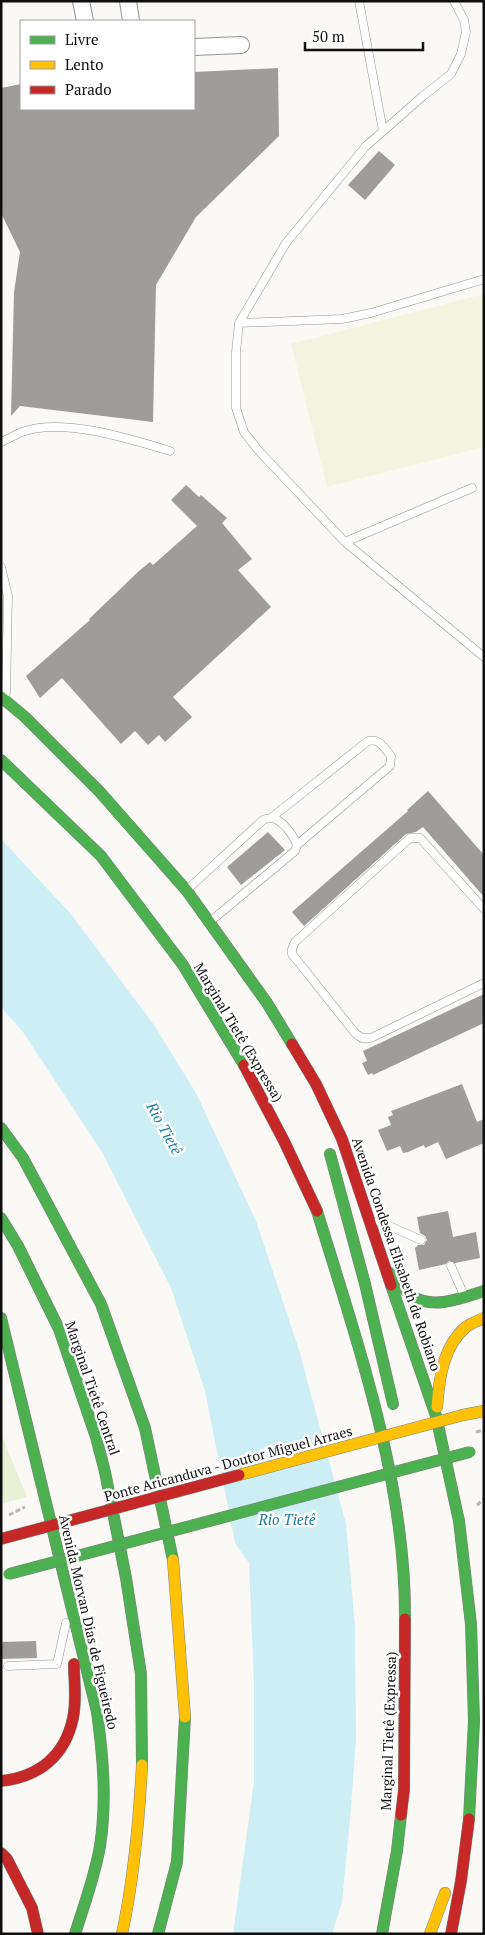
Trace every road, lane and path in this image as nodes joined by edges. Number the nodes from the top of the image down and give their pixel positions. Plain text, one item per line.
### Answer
1 (81, 1) edge
2 (128, 1) edge
3 (359, 1) edge
4 (454, 1) edge
5 (85, 20) edge
6 (131, 20) edge
7 (241, 46) dead end
8 (195, 47) edge
9 (383, 132) junction
10 (484, 279) edge
11 (239, 323) junction
12 (1, 442) edge
13 (170, 451) dead end
14 (472, 488) dead end
15 (345, 542) junction
16 (1, 567) edge
17 (1, 628) edge
18 (8, 638) junction
19 (484, 657) edge
20 (4, 698) edge
21 (1, 760) edge
22 (270, 818) junction
23 (298, 845) junction
24 (186, 890) junction
25 (484, 909) edge
26 (210, 921) junction
27 (484, 983) edge
28 (316, 1084) junction
29 (322, 1123) dead end
30 (1, 1128) edge
31 (326, 1141) dead end
32 (369, 1217) junction
33 (1, 1218) edge
34 (422, 1240) dead end
35 (451, 1266) dead end
36 (387, 1270) junction
37 (484, 1291) edge
38 (465, 1297) junction
39 (1, 1318) edge
40 (484, 1318) edge
41 (484, 1411) edge
42 (436, 1416) junction
43 (18, 1436) dead end
44 (484, 1450) edge
45 (387, 1464) junction
46 (40, 1481) junction
47 (1, 1539) edge
48 (5, 1575) edge
49 (71, 1602) junction
50 (73, 1615) junction
51 (57, 1664) junction
52 (8, 1666) dead end
53 (61, 1672) dead end
54 (66, 1681) dead end
55 (74, 1699) junction
56 (1, 1781) edge
57 (139, 1821) junction
58 (469, 1823) junction
59 (1, 1853) edge
60 (38, 1934) edge
61 (75, 1934) edge
62 (111, 1934) edge
63 (122, 1934) edge
64 (158, 1934) edge
65 (382, 1934) edge
66 (430, 1934) edge
67 (451, 1934) edge

1 - 5 street
2 - 6 street
3 - 9 lane
4 - 9 lane
7 - 8 street
9 - 11 lane
10 - 11 lane
11 - 15 lane
12 - 13 lane
14 - 15 lane
15 - 19 lane
16 - 18 lane
17 - 18 lane
18 - 20 lane
20 - 24 highway, Avenida Condessa Elisabeth de Robiano
21 - 45 highway, Marginal Tietê (Expressa)
22 - 23 lane
22 - 23 lane
22 - 24 lane
23 - 26 lane
24 - 26 highway, Avenida Condessa Elisabeth de Robiano
25 - 27 lane
26 - 28 highway, Avenida Condessa Elisabeth de Robiano
28 - 29 highway
28 - 32 highway, Avenida Condessa Elisabeth de Robiano
30 - 64 highway
31 - 45 highway
32 - 34 lane
32 - 36 highway, Avenida Condessa Elisabeth de Robiano
33 - 57 highway, Marginal Tietê Central
35 - 38 lane
36 - 38 highway
36 - 42 highway, Avenida Condessa Elisabeth de Robiano
37 - 38 highway
39 - 46 highway, Avenida Morvan Dias de Figueiredo
40 - 42 highway
41 - 47 highway, Ponte Aricanduva - Doutor Miguel Arraes, bridge
42 - 58 highway, Avenida Condessa Elisabeth de Robiano
43 - 46 highway
44 - 48 highway, bridge
45 - 65 highway, Marginal Tietê (Expressa)
46 - 49 highway, Avenida Morvan Dias de Figueiredo
49 - 50 highway, Avenida Morvan Dias de Figueiredo
49 - 51 lane
50 - 55 highway
50 - 61 highway, Avenida Morvan Dias de Figueiredo
51 - 52 lane
51 - 53 lane
54 - 55 lane
55 - 56 highway
57 - 62 highway
57 - 63 highway
58 - 66 highway
58 - 67 highway, Avenida Condessa Elisabeth de Robiano
59 - 60 highway

